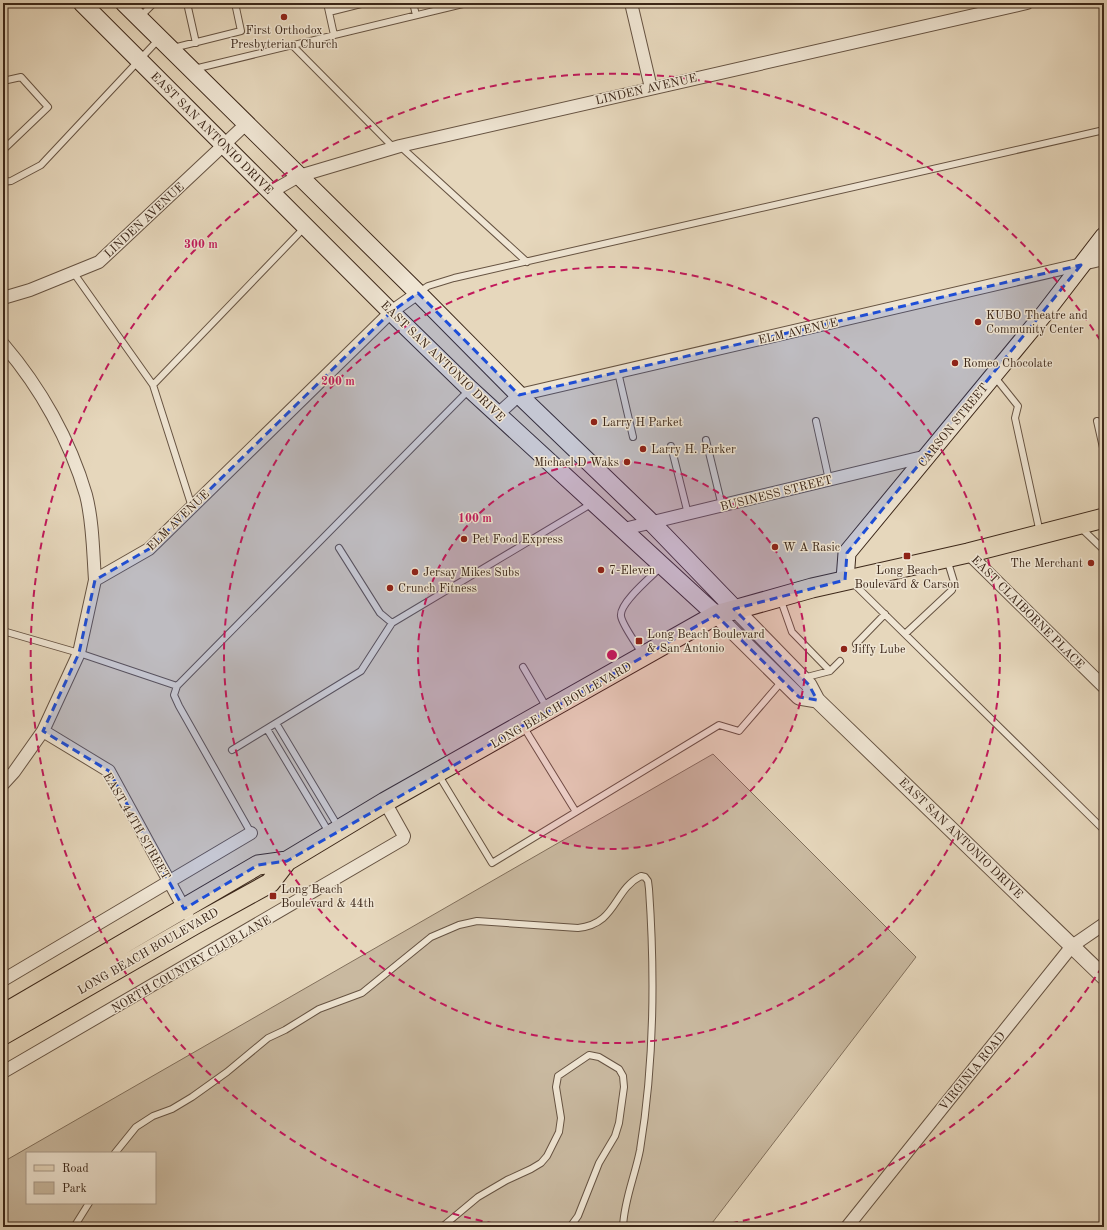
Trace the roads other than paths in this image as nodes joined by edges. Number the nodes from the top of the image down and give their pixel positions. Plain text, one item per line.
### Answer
1 (82, 3) edge
2 (124, 3) edge
3 (154, 3) edge
4 (187, 3) edge
5 (235, 3) edge
6 (327, 3) edge
7 (365, 3) edge
8 (413, 3) edge
9 (467, 3) edge
10 (631, 3) edge
11 (1027, 3) edge
12 (329, 12) junction
13 (416, 15) junction
14 (139, 18) junction
15 (334, 35) junction
16 (196, 43) junction
17 (164, 44) junction
18 (292, 45) junction
19 (140, 61) junction
20 (190, 69) junction
21 (3, 81) edge
22 (651, 88) junction
23 (246, 124) junction
24 (1104, 130) edge
25 (224, 146) junction
26 (397, 147) junction
27 (3, 150) edge
28 (299, 176) junction
29 (3, 182) edge
30 (271, 192) junction
31 (306, 226) junction
32 (1104, 236) edge
33 (1104, 259) edge
34 (527, 262) junction
35 (1081, 265) junction
36 (73, 272) junction
37 (418, 293) junction
38 (3, 298) edge
39 (391, 312) junction
40 (3, 344) edge
41 (618, 372) junction
42 (993, 375) junction
43 (153, 385) junction
44 (470, 389) junction
45 (519, 395) junction
46 (498, 414) junction
47 (816, 421) dead end
48 (1097, 421) dead end
49 (633, 437) dead end
50 (706, 440) dead end
51 (671, 446) dead end
52 (1104, 452) edge
53 (927, 456) junction
54 (829, 480) junction
55 (594, 502) junction
56 (722, 506) junction
57 (192, 507) junction
58 (688, 514) junction
59 (1104, 518) edge
60 (652, 523) junction
61 (1078, 525) junction
62 (624, 529) junction
63 (1040, 534) junction
64 (339, 548) dead end
65 (1104, 550) edge
66 (968, 553) junction
67 (947, 558) junction
68 (662, 565) junction
69 (95, 580) junction
70 (847, 580) junction
71 (780, 596) junction
72 (735, 609) junction
73 (885, 614) junction
74 (716, 615) junction
75 (392, 623) junction
76 (3, 631) edge
77 (905, 634) junction
78 (856, 644) dead end
79 (79, 653) junction
80 (644, 657) junction
81 (840, 661) dead end
82 (523, 667) dead end
83 (830, 672) junction
84 (803, 678) junction
85 (783, 680) junction
86 (177, 686) junction
87 (1104, 687) edge
88 (817, 700) junction
89 (549, 711) junction
90 (276, 723) junction
91 (523, 726) junction
92 (267, 729) junction
93 (43, 731) junction
94 (232, 750) dead end
95 (438, 774) junction
96 (3, 784) edge
97 (385, 802) junction
98 (576, 812) junction
99 (1104, 830) edge
100 (335, 832) junction
101 (251, 833) joint
102 (287, 861) junction
103 (169, 882) junction
104 (184, 909) junction
105 (194, 924) junction
106 (1104, 924) edge
107 (1072, 946) junction
108 (1104, 977) edge
109 (3, 980) edge
110 (3, 1014) edge
111 (3, 1035) edge
112 (3, 1072) edge
113 (116, 1152) edge
114 (88, 1204) edge
115 (74, 1227) edge
116 (442, 1227) edge
117 (570, 1227) edge
118 (624, 1227) edge
119 (847, 1227) edge

1 - 19 main road, EAST SAN ANTONIO DRIVE
2 - 14 main road, EAST SAN ANTONIO DRIVE
3 - 14 lane
4 - 16 lane
5 - 16 lane
6 - 12 lane
7 - 12 lane
8 - 13 lane
9 - 13 lane
10 - 22 street
11 - 22 street, LINDEN AVENUE
12 - 15 lane
13 - 15 lane
14 - 17 main road, EAST SAN ANTONIO DRIVE
15 - 18 lane
16 - 17 lane
17 - 19 lane
17 - 20 main road, EAST SAN ANTONIO DRIVE
18 - 20 lane
18 - 26 lane
19 - 25 main road, EAST SAN ANTONIO DRIVE
19 - 29 lane
20 - 23 main road, EAST SAN ANTONIO DRIVE
21 - 27 lane
22 - 26 street, LINDEN AVENUE
23 - 25 street, LINDEN AVENUE
23 - 28 main road, EAST SAN ANTONIO DRIVE
24 - 34 lane
25 - 30 main road, EAST SAN ANTONIO DRIVE
25 - 36 street, LINDEN AVENUE
26 - 28 street, LINDEN AVENUE
26 - 34 lane
28 - 30 street, LINDEN AVENUE
28 - 37 main road, EAST SAN ANTONIO DRIVE
30 - 31 main road, EAST SAN ANTONIO DRIVE
31 - 39 main road, EAST SAN ANTONIO DRIVE
31 - 43 lane
32 - 35 main road, CARSON STREET
33 - 35 street, ELM AVENUE
34 - 37 lane
35 - 41 street, ELM AVENUE
35 - 42 main road, CARSON STREET
36 - 38 street, LINDEN AVENUE
36 - 43 lane
37 - 39 street, ELM AVENUE
37 - 45 main road, EAST SAN ANTONIO DRIVE
39 - 44 main road, EAST SAN ANTONIO DRIVE
39 - 57 street, ELM AVENUE
40 - 69 street
41 - 45 street, ELM AVENUE
41 - 49 lane
42 - 53 main road, CARSON STREET
42 - 63 lane
43 - 57 lane
44 - 46 main road, EAST SAN ANTONIO DRIVE
44 - 86 lane
45 - 46 street, ELM AVENUE
45 - 60 main road, EAST SAN ANTONIO DRIVE
46 - 55 main road, EAST SAN ANTONIO DRIVE
47 - 54 lane
48 - 52 lane
50 - 56 lane
51 - 58 lane
53 - 54 street, BUSINESS STREET
53 - 70 main road, CARSON STREET
54 - 56 street, BUSINESS STREET
55 - 62 main road, EAST SAN ANTONIO DRIVE
55 - 75 lane
56 - 58 street, BUSINESS STREET
57 - 69 street, ELM AVENUE
58 - 60 street, BUSINESS STREET
59 - 61 main road, LONG BEACH BOULEVARD
60 - 62 street, BUSINESS STREET
60 - 72 main road, EAST SAN ANTONIO DRIVE
61 - 63 main road, LONG BEACH BOULEVARD
61 - 65 lane
62 - 68 main road, EAST SAN ANTONIO DRIVE
63 - 66 main road, LONG BEACH BOULEVARD
64 - 75 lane
66 - 67 main road, LONG BEACH BOULEVARD
66 - 87 street, EAST CLAIBORNE PLACE
67 - 70 main road, LONG BEACH BOULEVARD
67 - 77 lane
68 - 74 main road, EAST SAN ANTONIO DRIVE
68 - 80 lane
69 - 79 street
70 - 71 main road, LONG BEACH BOULEVARD
70 - 73 lane
71 - 72 main road, LONG BEACH BOULEVARD
71 - 83 lane
72 - 74 main road, LONG BEACH BOULEVARD
72 - 84 street, EAST SAN ANTONIO DRIVE
73 - 77 lane
73 - 78 lane
74 - 80 main road, LONG BEACH BOULEVARD
74 - 85 street, EAST SAN ANTONIO DRIVE
75 - 90 lane
76 - 79 lane
77 - 99 lane
79 - 86 lane
79 - 93 street
80 - 89 main road, LONG BEACH BOULEVARD
81 - 83 lane
82 - 89 lane
83 - 84 lane
84 - 88 street, EAST SAN ANTONIO DRIVE
85 - 88 street, EAST SAN ANTONIO DRIVE
85 - 98 lane
86 - 101 lane
88 - 107 street, EAST SAN ANTONIO DRIVE
89 - 91 main road, LONG BEACH BOULEVARD
90 - 92 lane
90 - 100 lane
91 - 95 main road, LONG BEACH BOULEVARD
91 - 98 lane
92 - 94 lane
92 - 100 lane
93 - 96 street
93 - 103 street, EAST 44TH STREET
95 - 97 main road, LONG BEACH BOULEVARD
95 - 98 lane
97 - 100 main road, LONG BEACH BOULEVARD
97 - 112 street, NORTH COUNTRY CLUB LANE
100 - 102 main road, LONG BEACH BOULEVARD
101 - 103 street
102 - 104 main road, LONG BEACH BOULEVARD
102 - 105 main road, LONG BEACH BOULEVARD
103 - 104 street, EAST 44TH STREET
103 - 109 street
104 - 105 street, EAST 44TH STREET
104 - 110 main road, LONG BEACH BOULEVARD
105 - 111 main road, LONG BEACH BOULEVARD
106 - 107 street, VIRGINIA ROAD
107 - 108 street, EAST SAN ANTONIO DRIVE
107 - 119 street, VIRGINIA ROAD
113 - 118 lane
114 - 115 lane
116 - 117 lane

